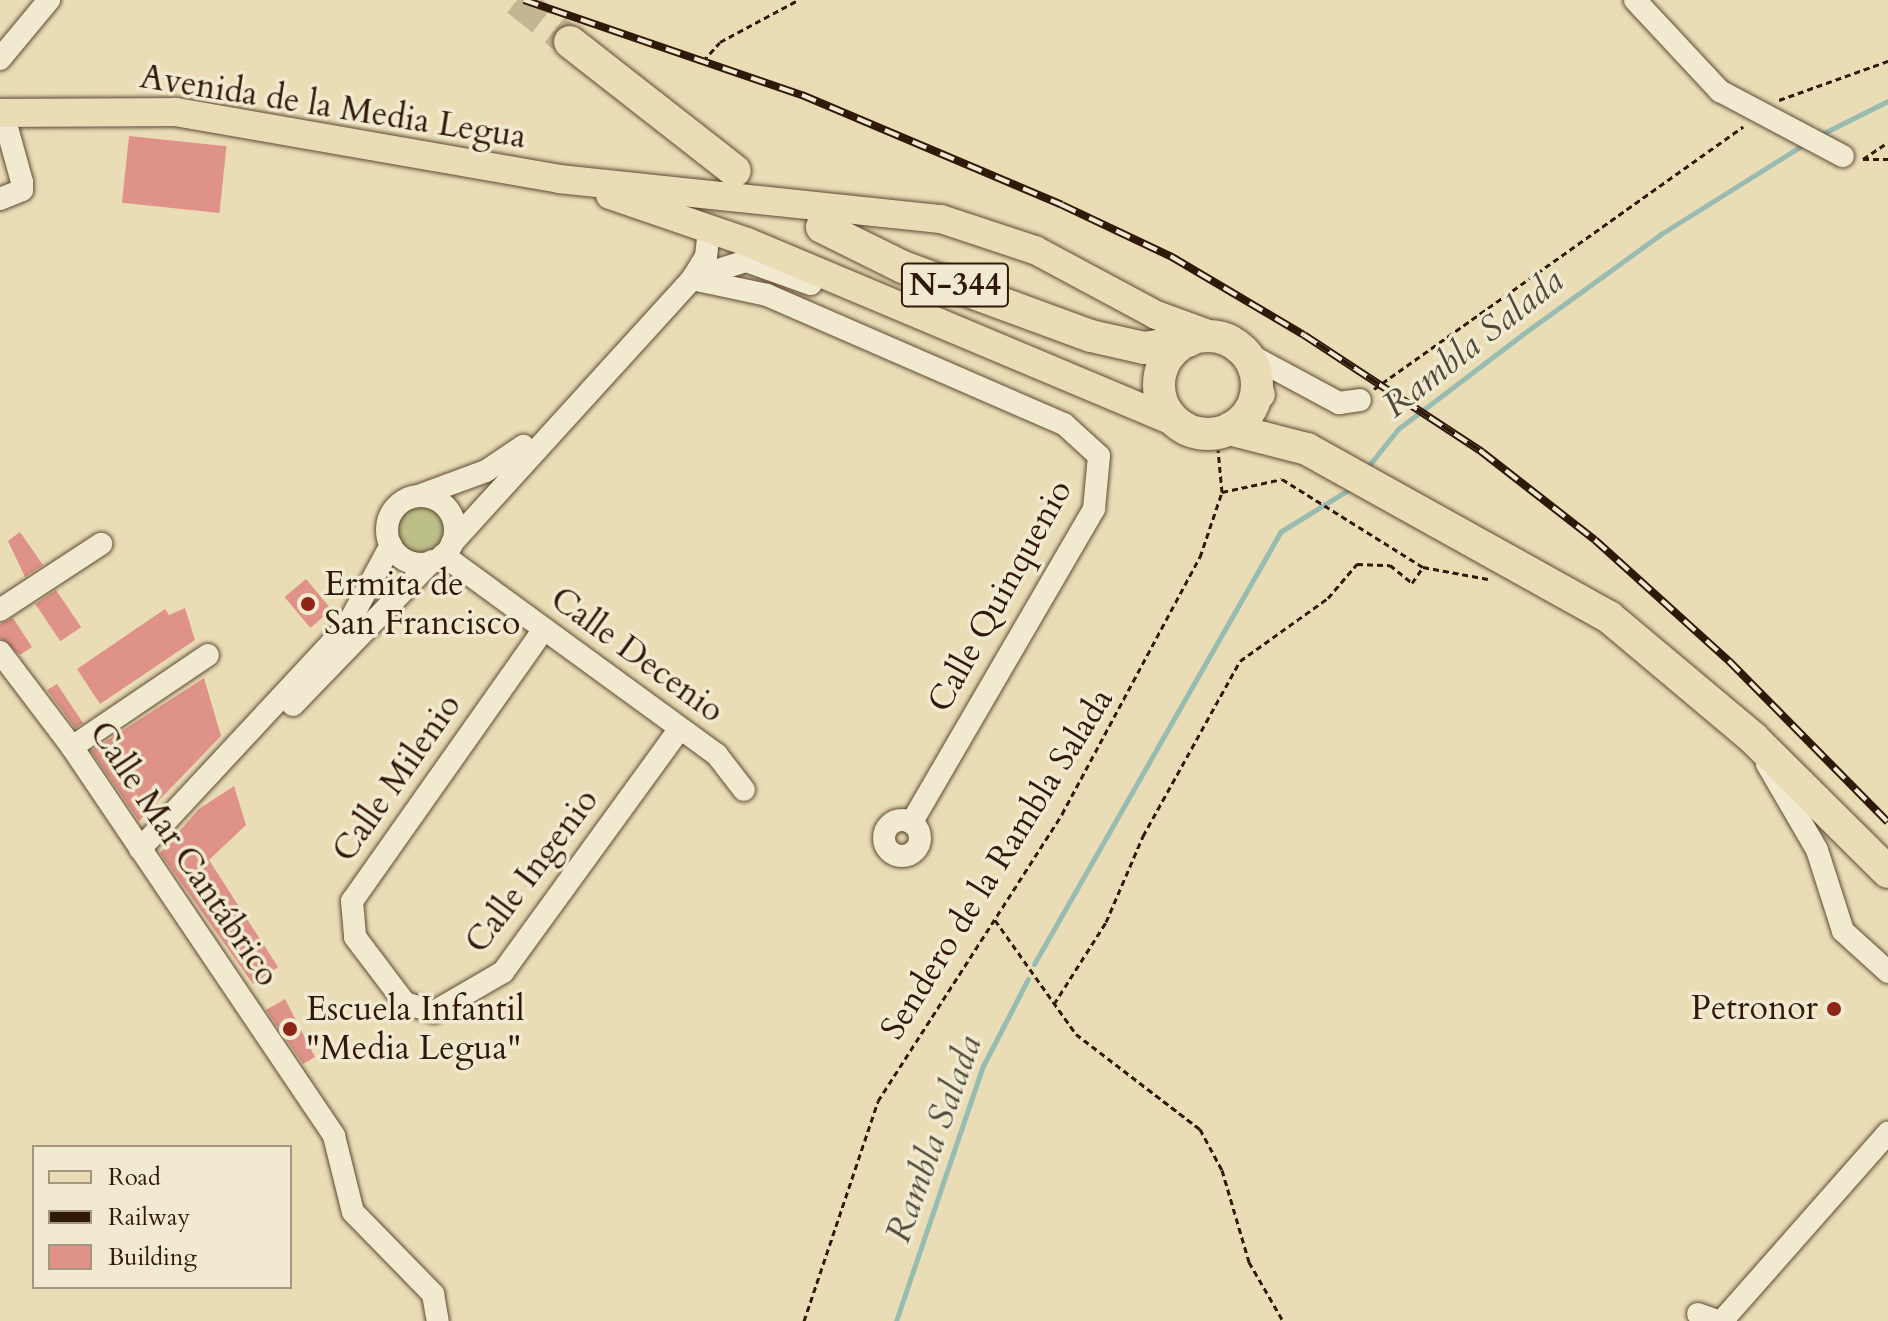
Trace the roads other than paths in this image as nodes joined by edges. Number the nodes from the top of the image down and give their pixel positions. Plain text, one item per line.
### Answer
1 (49, 0) edge
2 (1635, 0) edge
3 (570, 42) tunnel mouth
4 (3, 49) edge
5 (2, 113) edge
6 (1853, 158) road end
7 (559, 179) junction
8 (728, 181) junction
9 (0, 199) edge
10 (663, 212) junction
11 (709, 227) junction
12 (822, 227) dead end
13 (692, 279) junction
14 (943, 326) junction
15 (1091, 336) junction
16 (1201, 338) junction
17 (1268, 386) junction
18 (1360, 400) road end
19 (1170, 412) junction
20 (553, 424) junction
21 (1221, 432) junction
22 (1318, 456) junction
23 (418, 496) junction
24 (101, 544) dead end
25 (391, 545) junction
26 (442, 553) junction
27 (0, 610) edge
28 (544, 629) junction
29 (0, 652) edge
30 (208, 655) dead end
31 (680, 728) junction
32 (1753, 738) junction
33 (72, 747) junction
34 (226, 757) junction
35 (744, 790) dead end
36 (911, 823) dead end
37 (140, 849) junction
38 (1888, 872) edge
39 (380, 970) joint
40 (1888, 972) edge
41 (1888, 1133) edge
42 (1712, 1319) edge
43 (438, 1321) edge

1 - 4 street
2 - 6 street
3 - 8 highway
5 - 7 main road, Avenida de la Media Legua
5 - 9 street
7 - 8 main road
7 - 10 main road
8 - 11 main road
8 - 16 main road
10 - 11 main road
10 - 13 street
11 - 13 street
11 - 14 main road
12 - 15 highway, N-344
13 - 14 street
13 - 20 street
13 - 36 street, Calle Quinquenio
14 - 19 main road
15 - 16 highway, N-344
15 - 19 highway, N-344
16 - 17 highway
16 - 19 highway
17 - 18 street
17 - 21 highway
17 - 22 highway
19 - 21 highway
20 - 23 street
20 - 26 street
21 - 22 highway
22 - 32 highway
23 - 25 street
23 - 26 street
24 - 27 street
25 - 26 street
25 - 34 street
26 - 28 street, Calle Decenio
26 - 34 street
28 - 31 street, Calle Decenio
28 - 39 street, Calle Milenio
29 - 33 street, Calle Mar Cantábrico
30 - 33 street
31 - 35 street, Calle Decenio
31 - 39 street, Calle Ingenio
32 - 38 highway
32 - 40 street
33 - 37 street, Calle Mar Cantábrico
34 - 37 street
37 - 43 street, Calle Mar Cantábrico
41 - 42 street

